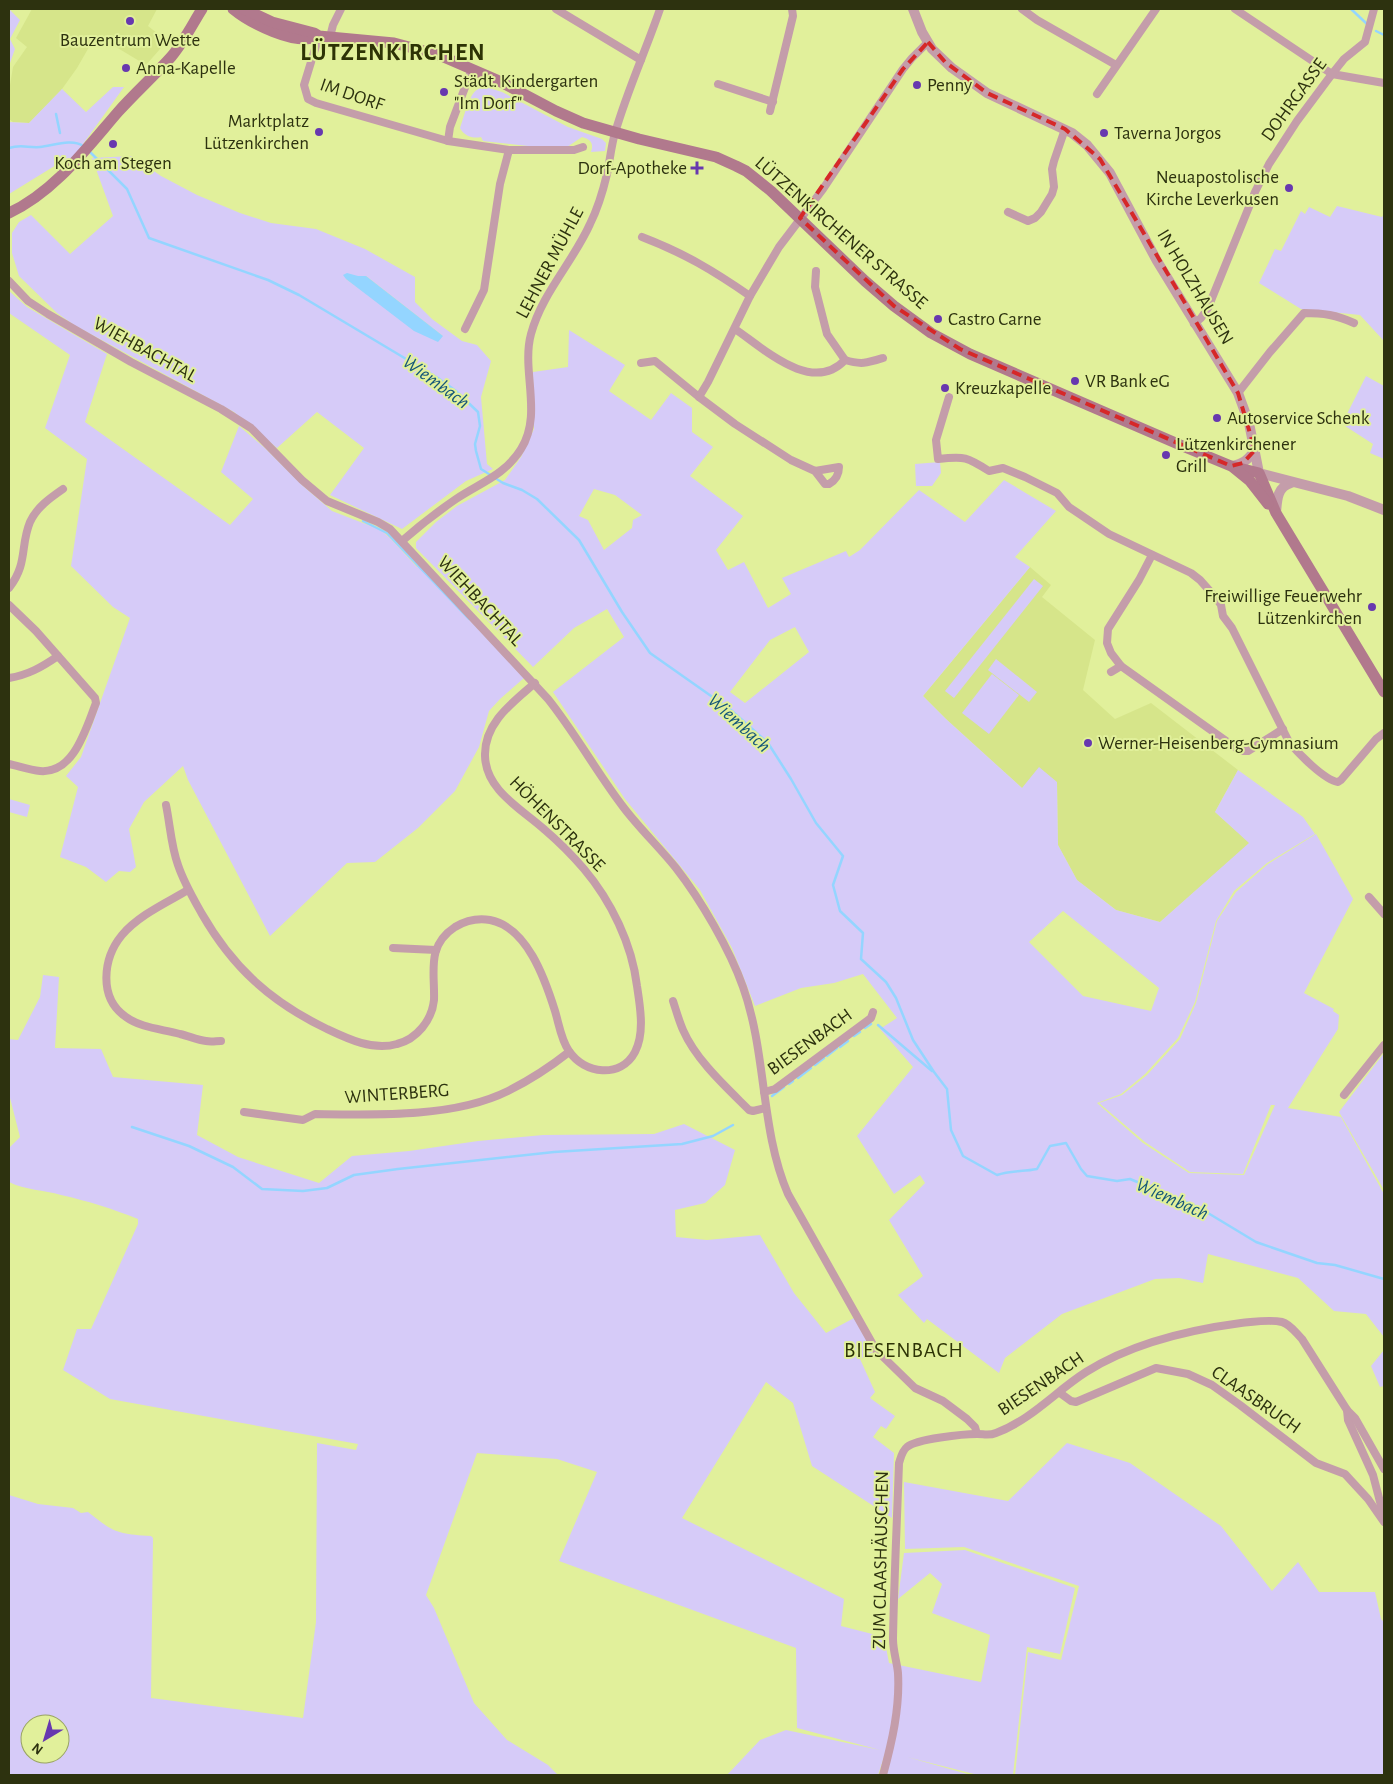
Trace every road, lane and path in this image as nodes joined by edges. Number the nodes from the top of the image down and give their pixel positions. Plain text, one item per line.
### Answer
1 (202, 9) edge
2 (233, 9) edge
3 (244, 9) edge
4 (341, 9) edge
5 (556, 9) edge
6 (660, 9) edge
7 (792, 9) edge
8 (913, 9) edge
9 (1022, 9) edge
10 (1156, 9) edge
11 (1235, 9) edge
12 (1374, 9) edge
13 (324, 36) junction
14 (928, 42) junction
15 (641, 60) junction
16 (1116, 65) junction
17 (472, 68) junction
18 (1332, 74) junction
19 (1384, 83) edge
20 (718, 84) dead end
21 (1097, 94) dead end
22 (773, 102) junction
23 (770, 111) dead end
24 (1065, 129) junction
25 (615, 132) junction
26 (448, 141) junction
27 (582, 147) dead end
28 (509, 150) junction
29 (1008, 212) dead end
30 (9, 213) edge
31 (800, 218) junction
32 (642, 237) dead end
33 (816, 271) dead end
34 (9, 281) edge
35 (750, 296) junction
36 (1354, 323) dead end
37 (1194, 324) junction
38 (464, 329) dead end
39 (734, 329) junction
40 (883, 358) dead end
41 (845, 360) junction
42 (641, 363) dead end
43 (1238, 393) junction
44 (698, 397) junction
45 (949, 397) dead end
46 (1255, 450) junction
47 (1231, 466) junction
48 (815, 471) dead end
49 (1259, 473) junction
50 (1291, 482) junction
51 (63, 489) dead end
52 (1384, 510) edge
53 (1276, 513) junction
54 (402, 541) junction
55 (1152, 555) junction
56 (9, 588) edge
57 (9, 605) edge
58 (58, 656) junction
59 (1121, 666) junction
60 (1111, 672) dead end
61 (9, 678) edge
62 (535, 683) junction
63 (1384, 692) edge
64 (1283, 729) junction
65 (1384, 733) edge
66 (9, 764) edge
67 (166, 805) dead end
68 (188, 890) junction
69 (1369, 897) dead end
70 (1384, 914) edge
71 (393, 948) dead end
72 (436, 950) junction
73 (673, 1001) dead end
74 (873, 1012) dead end
75 (221, 1041) dead end
76 (1384, 1045) edge
77 (569, 1052) junction
78 (764, 1092) junction
79 (1344, 1095) dead end
80 (766, 1108) junction
81 (244, 1112) dead end
82 (1060, 1393) junction
83 (1347, 1410) junction
84 (977, 1434) junction
85 (1384, 1469) edge
86 (1384, 1516) edge
87 (1384, 1522) edge
88 (882, 1775) edge

1 - 30 main road
2 - 13 main road, LÜTZENKIRCHENER STRASSE
3 - 13 main road, LÜTZENKIRCHENER STRASSE
4 - 13 street
5 - 15 street
6 - 15 street, LEHNER MÜHLE
7 - 22 street
8 - 14 street, IN HOLZHAUSEN
9 - 16 street
10 - 16 street
11 - 18 street
12 - 18 street, DOHRGASSE
13 - 17 main road, LÜTZENKIRCHENER STRASSE
13 - 26 street, IM DORF
14 - 24 street, IN HOLZHAUSEN
14 - 31 street
15 - 25 street, LEHNER MÜHLE
16 - 21 street
17 - 25 main road, LÜTZENKIRCHENER STRASSE
17 - 26 street
18 - 19 street
18 - 37 street, DOHRGASSE
20 - 22 street
22 - 23 street
24 - 29 street
24 - 37 street, IN HOLZHAUSEN
25 - 31 main road, LÜTZENKIRCHENER STRASSE
25 - 54 street, LEHNER MÜHLE
26 - 28 street, IM DORF
27 - 28 street, IM DORF
28 - 38 street
31 - 35 street
31 - 47 main road, LÜTZENKIRCHENER STRASSE
32 - 35 street
33 - 41 street
34 - 54 street, WIEHBACHTAL
35 - 39 street
36 - 43 street
37 - 43 street, IN HOLZHAUSEN
39 - 41 street
39 - 44 street
40 - 41 street
42 - 44 street
43 - 46 street, IN HOLZHAUSEN
44 - 48 street
45 - 55 street
46 - 47 street
46 - 49 street, IN HOLZHAUSEN
47 - 49 main road, LÜTZENKIRCHENER STRASSE
47 - 53 main road
49 - 50 street
49 - 53 main road
50 - 52 street
50 - 53 street
51 - 56 street
53 - 63 main road
54 - 62 street, WIEHBACHTAL
55 - 59 street
55 - 64 street
57 - 58 street
58 - 61 street
58 - 66 street
59 - 60 street
59 - 64 street
62 - 77 street, HÖHENSTRASSE
62 - 78 street, WIEHBACHTAL
64 - 65 street
67 - 68 street, HÖHENSTRASSE
68 - 72 street, HÖHENSTRASSE
68 - 75 street
69 - 70 street
71 - 72 street
72 - 77 street, HÖHENSTRASSE
73 - 80 street
74 - 78 street, BIESENBACH
76 - 79 street
77 - 81 street, WINTERBERG
78 - 80 street, BIESENBACH
80 - 84 street, BIESENBACH
82 - 83 street, BIESENBACH
82 - 84 street, BIESENBACH
82 - 87 street, CLAASBRUCH
83 - 85 street, BIESENBACH
83 - 86 street
84 - 88 street, ZUM CLAASHÄUSCHEN

